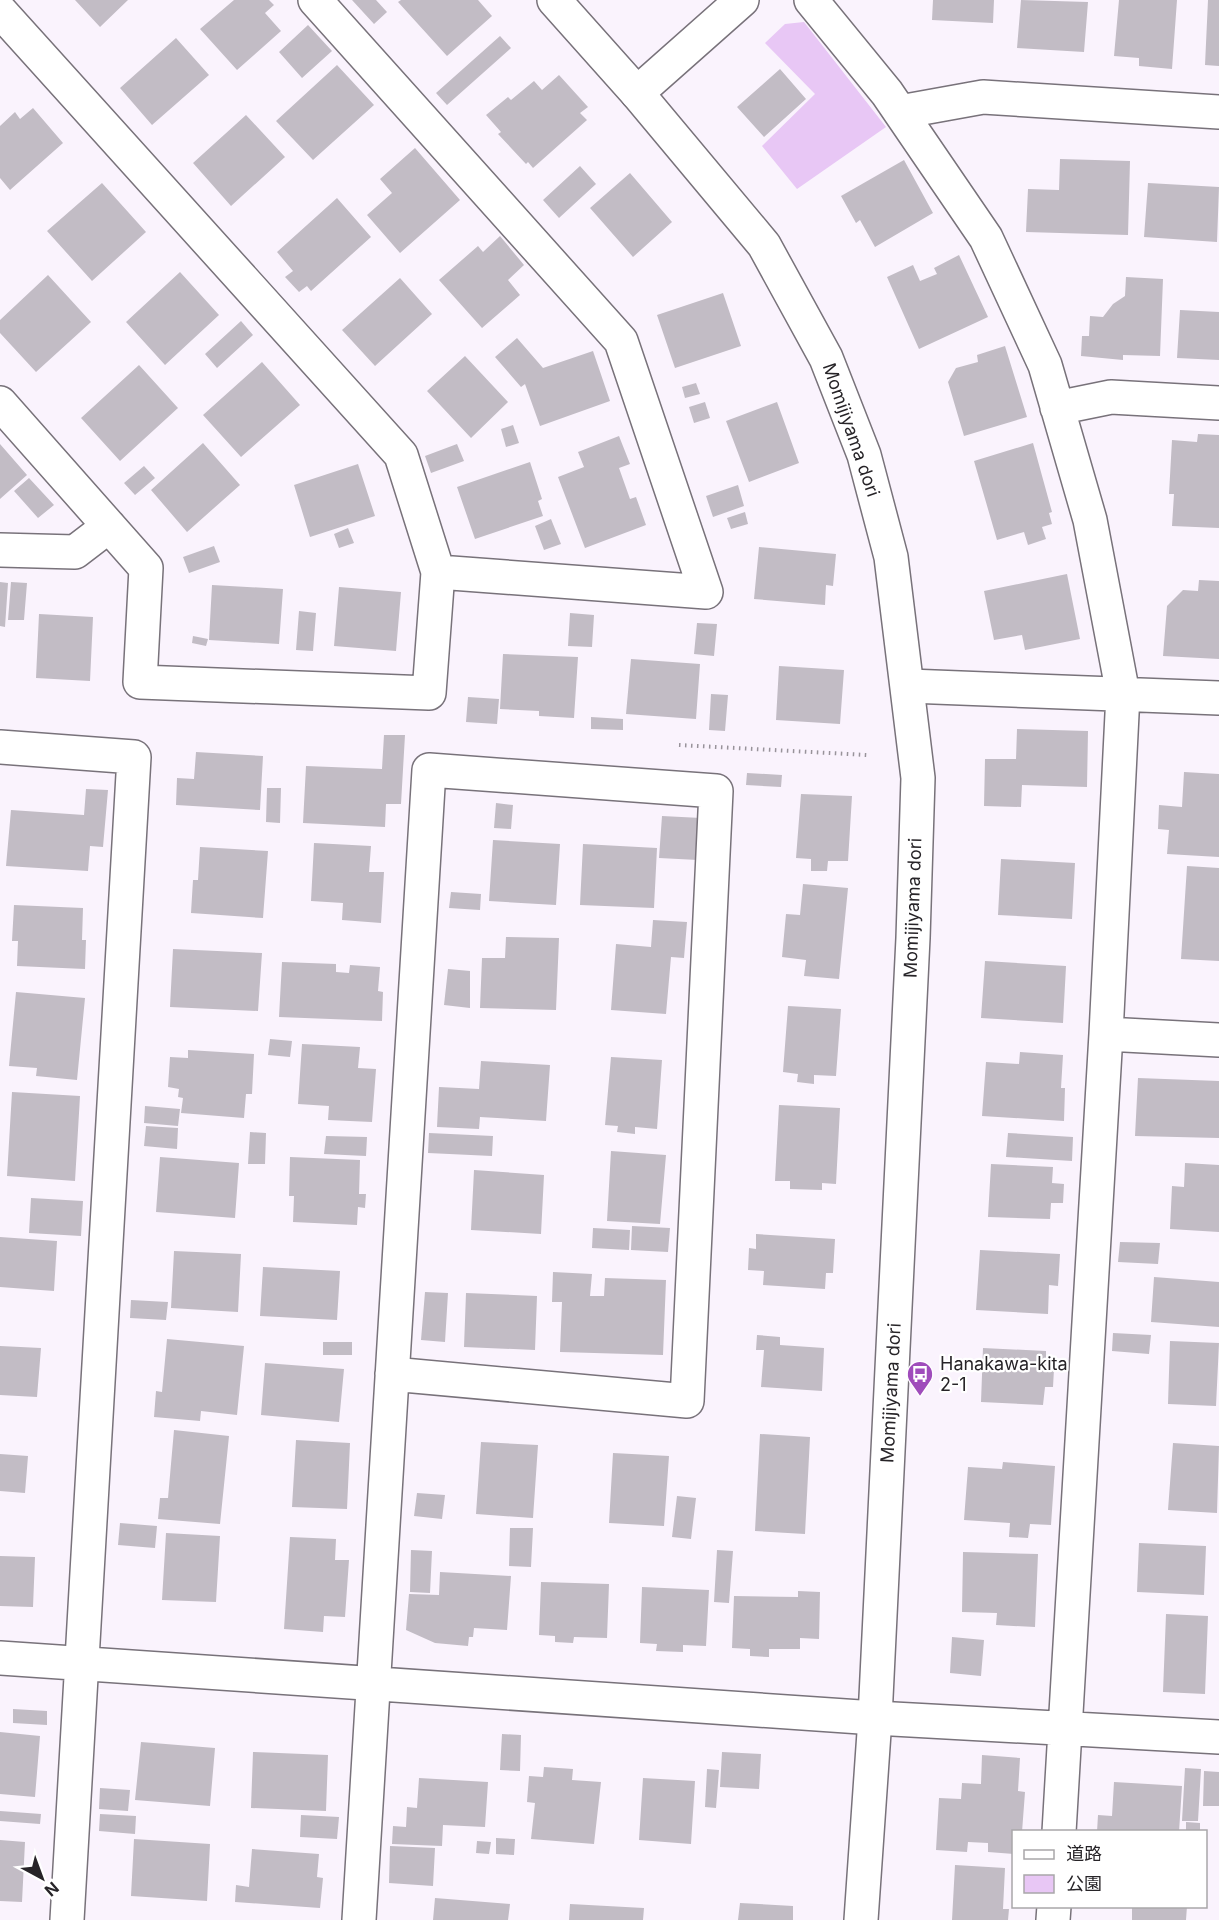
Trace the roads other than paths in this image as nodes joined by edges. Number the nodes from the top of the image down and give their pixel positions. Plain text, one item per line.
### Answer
1 (315, 0) edge
2 (554, 0) edge
3 (742, 0) edge
4 (811, 0) edge
5 (0, 11) edge
6 (637, 93) junction
7 (900, 112) junction
8 (1219, 112) edge
9 (0, 403) edge
10 (1219, 404) edge
11 (1057, 408) junction
12 (109, 526) junction
13 (0, 550) edge
14 (438, 572) junction
15 (909, 686) junction
16 (1123, 694) junction
17 (1219, 698) edge
18 (0, 747) edge
19 (1106, 1034) junction
20 (1219, 1040) edge
21 (392, 1374) junction
22 (0, 1658) edge
23 (79, 1664) junction
24 (373, 1684) junction
25 (875, 1718) junction
26 (1065, 1728) junction
27 (1219, 1737) edge
28 (1059, 1830) edge
29 (67, 1920) edge
30 (359, 1920) edge
31 (861, 1920) edge

1 - 14 street
2 - 6 street, Momijiyama dori
3 - 6 street
4 - 7 street
5 - 14 street
6 - 15 street, Momijiyama dori
7 - 8 street
7 - 11 street
9 - 12 street
10 - 11 street
11 - 16 street
12 - 13 street
12 - 14 street
15 - 16 street
15 - 25 street, Momijiyama dori
16 - 17 street
16 - 19 street
18 - 23 street
19 - 20 street
19 - 26 street
21 - 21 street
21 - 24 street
22 - 23 street
23 - 24 street
23 - 29 street
24 - 25 street
24 - 30 street
25 - 26 street
25 - 31 street, Momijiyama dori
26 - 27 street
26 - 28 street

